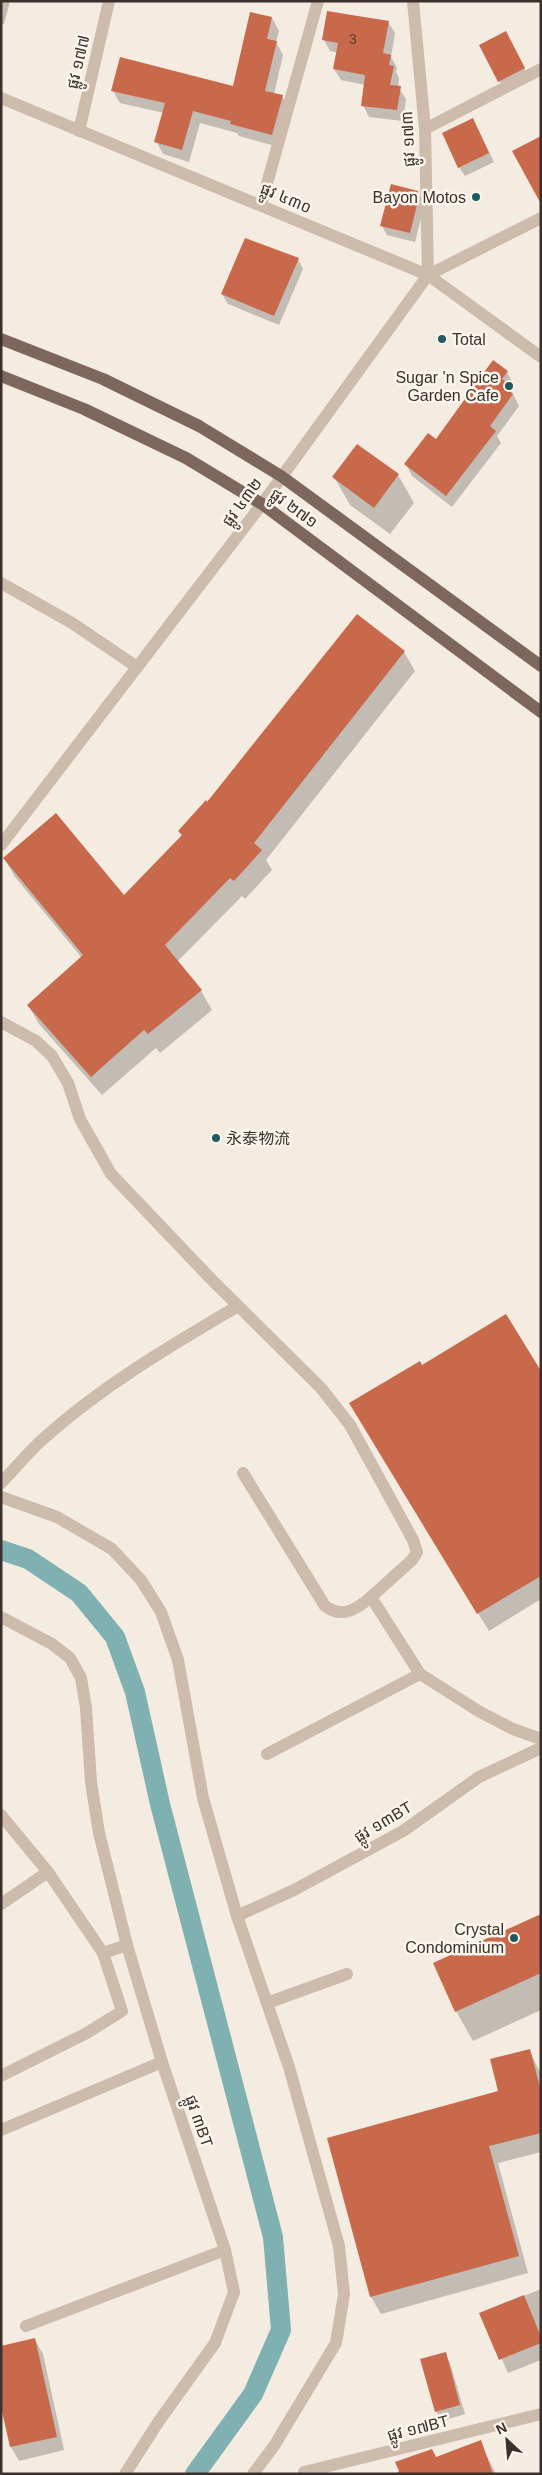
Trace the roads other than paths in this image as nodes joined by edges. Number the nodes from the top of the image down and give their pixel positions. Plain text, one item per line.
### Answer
1 (109, 1) edge
2 (318, 1) edge
3 (413, 1) edge
4 (541, 69) edge
5 (1, 98) edge
6 (425, 129) junction
7 (79, 130) junction
8 (261, 205) junction
9 (541, 218) edge
10 (428, 275) junction
11 (1, 340) edge
12 (541, 357) edge
13 (1, 376) edge
14 (281, 476) junction
15 (262, 504) junction
16 (1, 583) edge
17 (541, 666) edge
18 (137, 668) junction
19 (541, 712) edge
20 (1, 845) edge
21 (1, 1022) edge
22 (238, 1306) junction
23 (243, 1473) dead end
24 (1, 1483) edge
25 (1, 1498) edge
26 (371, 1597) junction
27 (1, 1617) edge
28 (420, 1674) junction
29 (541, 1739) edge
30 (541, 1748) edge
31 (267, 1754) dead end
32 (1, 1815) edge
33 (48, 1872) junction
34 (1, 1904) edge
35 (237, 1916) junction
36 (127, 1945) junction
37 (103, 1953) junction
38 (347, 1974) dead end
39 (267, 2003) junction
40 (162, 2062) junction
41 (1, 2076) edge
42 (1, 2130) edge
43 (225, 2250) junction
44 (26, 2326) dead end
45 (541, 2414) edge
46 (304, 2472) dead end
47 (125, 2474) edge
48 (253, 2474) edge

1 - 7 street, ផ្លូវ ១៧៧
2 - 8 street
3 - 6 street, ផ្លូវ ១៧៣
4 - 6 street
5 - 7 street, ផ្លូវ ៤៣០
6 - 10 street, ផ្លូវ ១៧៣
7 - 8 street, ផ្លូវ ៤៣០
8 - 10 street, ផ្លូវ ៤៣០
9 - 10 street, ផ្លូវ ៤៣២
10 - 12 street, ផ្លូវ ៤៣០
10 - 14 street, ផ្លូវ ៤៣២
11 - 14 main road, ផ្លូវ ២៧១
13 - 15 main road, ផ្លូវ ២៧១
14 - 15 street, ផ្លូវ ៤៣២
14 - 17 main road, ផ្លូវ ២៧១
15 - 18 street, ផ្លូវ ៤៣២
15 - 19 main road, ផ្លូវ ២៧១
16 - 18 street
18 - 20 street, ផ្លូវ ៤៣២
21 - 22 street
22 - 24 street
22 - 26 street
23 - 26 street
25 - 35 street
26 - 28 street
27 - 36 street, ផ្លូវ ៣BT
28 - 29 street
28 - 31 street
30 - 35 street, ផ្លូវ ១៣BT
32 - 33 street
33 - 34 street
33 - 37 street
35 - 39 street
36 - 37 street
36 - 40 street, ផ្លូវ ៣BT
37 - 41 street
38 - 39 street
39 - 48 street
40 - 42 street
40 - 43 street, ផ្លូវ ៣BT
43 - 44 street
43 - 47 street, ផ្លូវ ៣BT
45 - 46 street, ផ្លូវ ១៧BT

